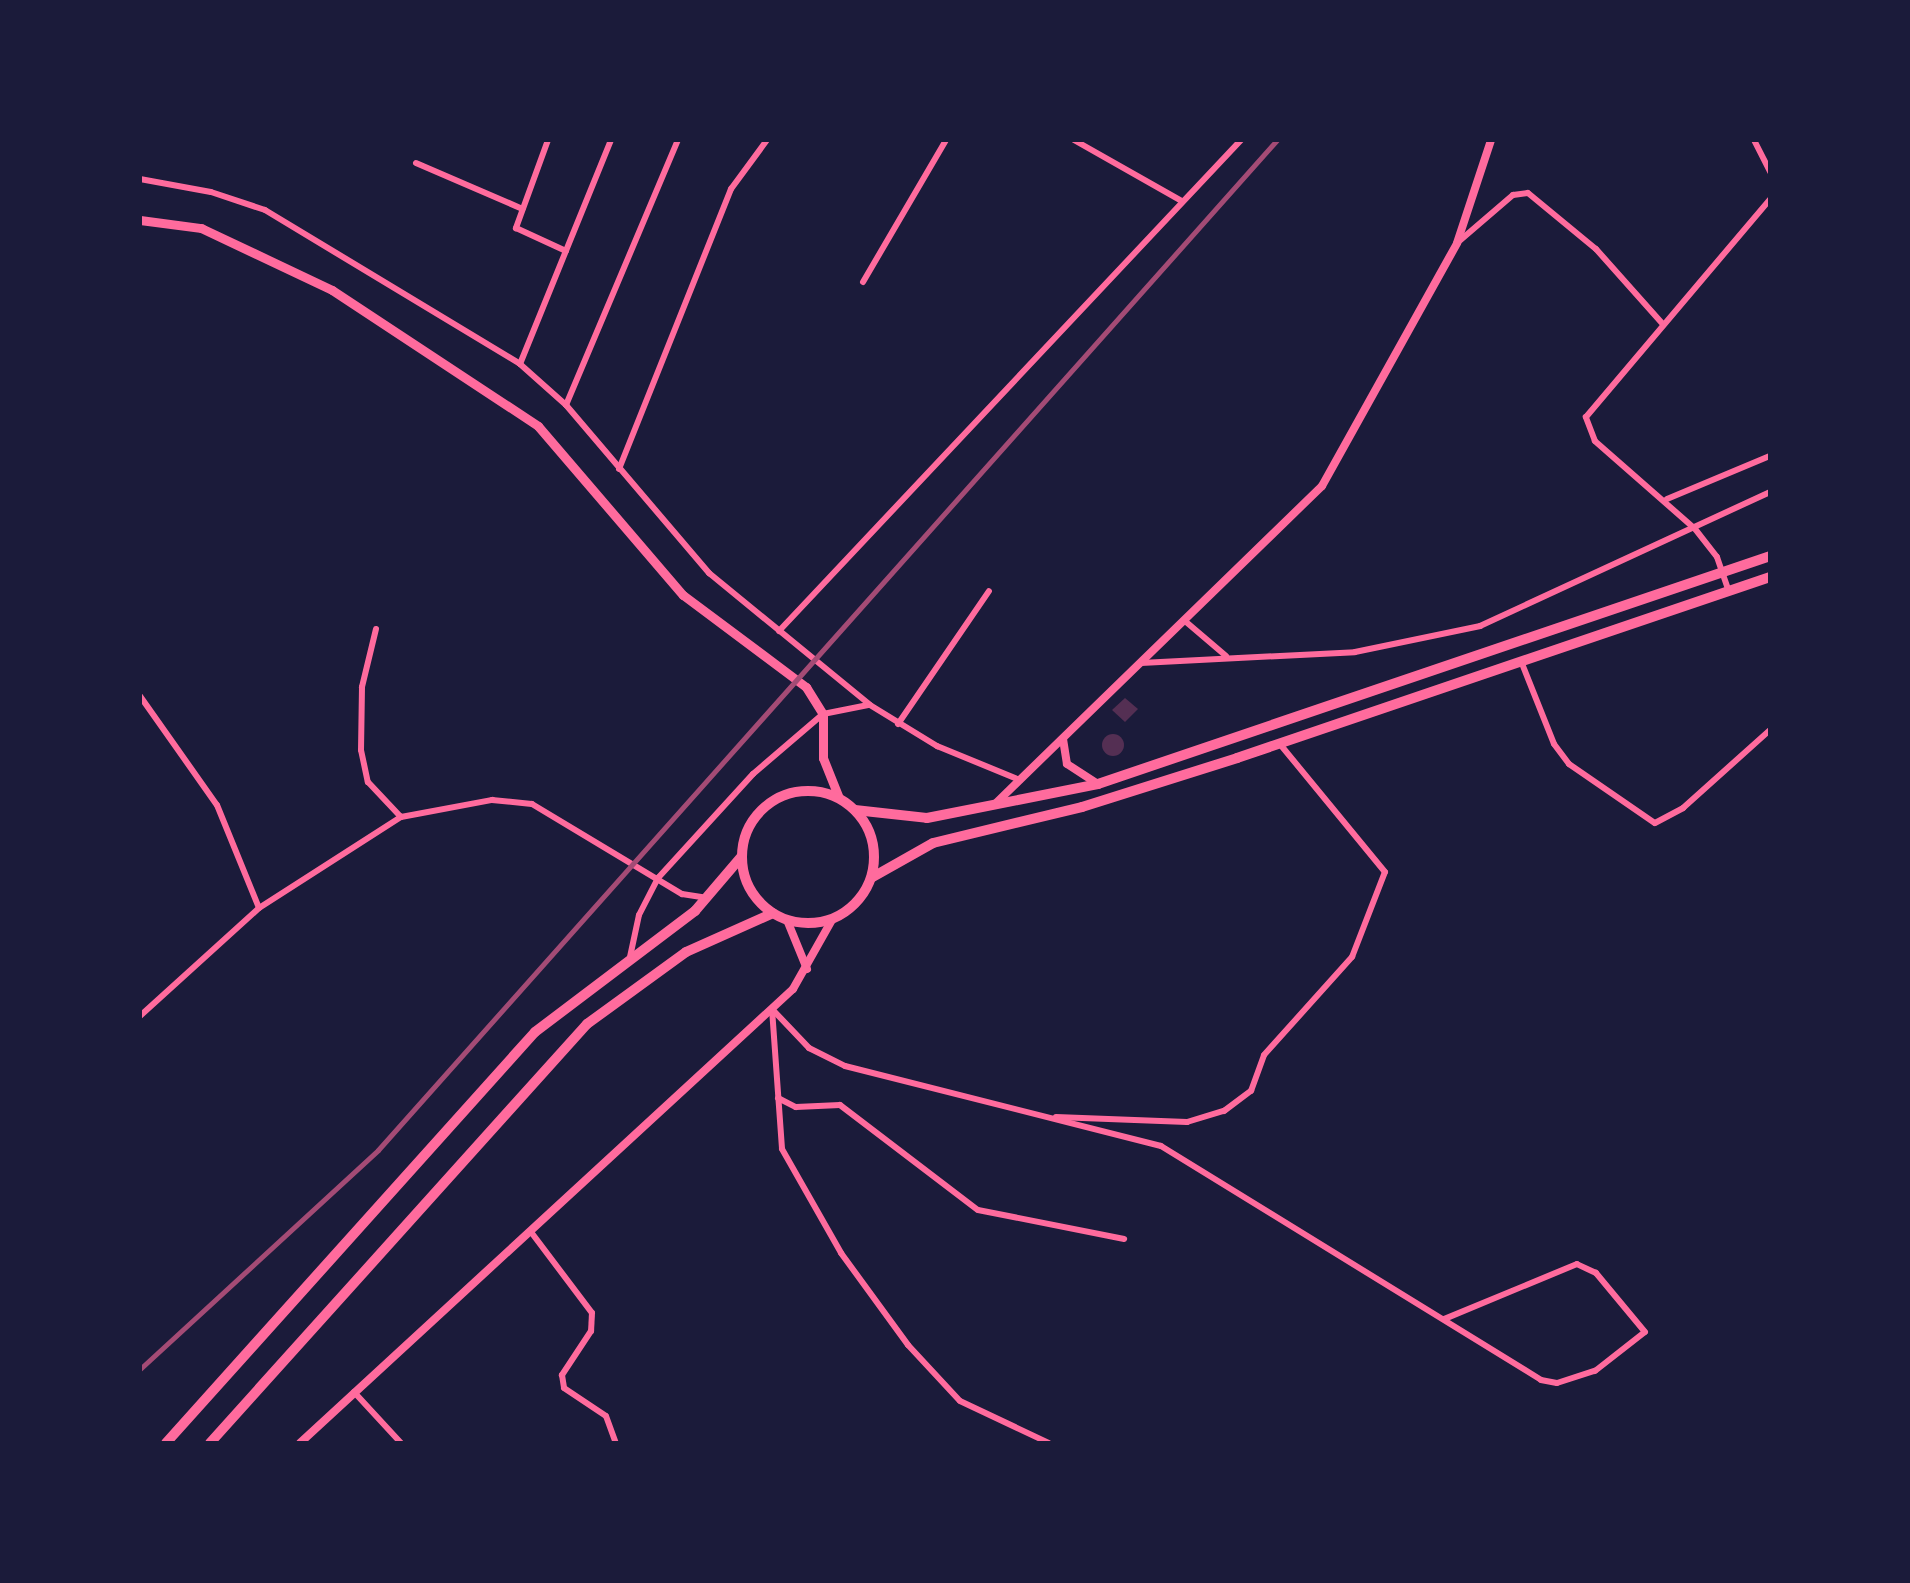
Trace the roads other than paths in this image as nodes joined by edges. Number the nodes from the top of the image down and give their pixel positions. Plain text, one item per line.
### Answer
1 (548, 140) edge
2 (612, 140) edge
3 (678, 140) edge
4 (767, 140) edge
5 (946, 140) edge
6 (1074, 140) edge
7 (1240, 140) edge
8 (1754, 140) edge
9 (1488, 141) edge
10 (416, 164) dead end
11 (1770, 172) edge
12 (140, 179) edge
13 (1770, 200) edge
14 (1182, 201) junction
15 (1770, 208) edge
16 (522, 209) junction
17 (140, 220) edge
18 (1456, 243) junction
19 (566, 251) junction
20 (863, 282) dead end
21 (1662, 323) junction
22 (520, 364) junction
23 (566, 404) junction
24 (1770, 456) edge
25 (618, 469) junction
26 (1770, 492) edge
27 (1666, 499) junction
28 (1694, 528) junction
29 (1770, 556) edge
30 (1722, 568) junction
31 (1770, 577) edge
32 (1728, 588) junction
33 (988, 591) dead end
34 (1184, 620) junction
35 (376, 630) dead end
36 (779, 631) junction
37 (1226, 657) junction
38 (1520, 659) junction
39 (1141, 662) junction
40 (140, 696) edge
41 (870, 705) junction
42 (823, 714) junction
43 (898, 724) junction
44 (1770, 730) edge
45 (1063, 738) junction
46 (1280, 743) junction
47 (1020, 780) junction
48 (1098, 784) junction
49 (839, 798) junction
50 (992, 807) junction
51 (855, 810) junction
52 (401, 817) junction
53 (742, 856) junction
54 (658, 878) junction
55 (870, 878) junction
56 (709, 898) junction
57 (258, 908) junction
58 (773, 913) junction
59 (834, 918) junction
60 (787, 920) junction
61 (630, 957) junction
62 (808, 968) junction
63 (772, 1010) junction
64 (140, 1016) edge
65 (778, 1098) junction
66 (1048, 1117) junction
67 (531, 1232) junction
68 (1124, 1239) dead end
69 (1444, 1319) junction
70 (354, 1392) junction
71 (166, 1443) edge
72 (210, 1443) edge
73 (300, 1443) edge
74 (401, 1443) edge
75 (616, 1443) edge
76 (1049, 1443) edge

1 - 16 street
2 - 19 street
3 - 23 street
4 - 25 street
5 - 20 street
6 - 14 street
7 - 14 street
8 - 11 street
9 - 18 street
10 - 16 street
12 - 22 street
13 - 15 street
14 - 36 street
15 - 21 street
16 - 19 street
17 - 42 main road
18 - 21 street
18 - 34 street
19 - 22 street
21 - 27 street
22 - 23 street
23 - 25 street
24 - 27 street
25 - 36 street
26 - 28 street
27 - 28 street
28 - 30 street
28 - 37 street
29 - 30 highway
30 - 32 street
30 - 48 highway
31 - 32 highway
32 - 38 highway
33 - 43 street
34 - 37 street
34 - 39 street
35 - 52 street
36 - 41 street
37 - 39 street
38 - 44 street
38 - 46 highway
39 - 45 street
40 - 57 street
41 - 42 street
41 - 43 street
42 - 49 main road
42 - 54 street
43 - 47 street
45 - 47 street
45 - 48 street
46 - 55 highway
46 - 66 street
47 - 50 street
48 - 50 highway
49 - 51 highway
49 - 53 highway
50 - 51 highway
51 - 55 highway
52 - 54 street
52 - 57 street
53 - 56 highway
53 - 58 highway
54 - 56 street
54 - 61 street
55 - 59 highway
56 - 61 highway
57 - 64 street
58 - 60 highway
58 - 72 highway
59 - 60 highway
59 - 62 street
60 - 62 street
61 - 71 highway
62 - 63 street
63 - 65 street
63 - 66 street
63 - 67 street
65 - 68 street
65 - 76 street
66 - 69 street
67 - 70 street
67 - 75 street
69 - 69 street
70 - 73 street
70 - 74 street

